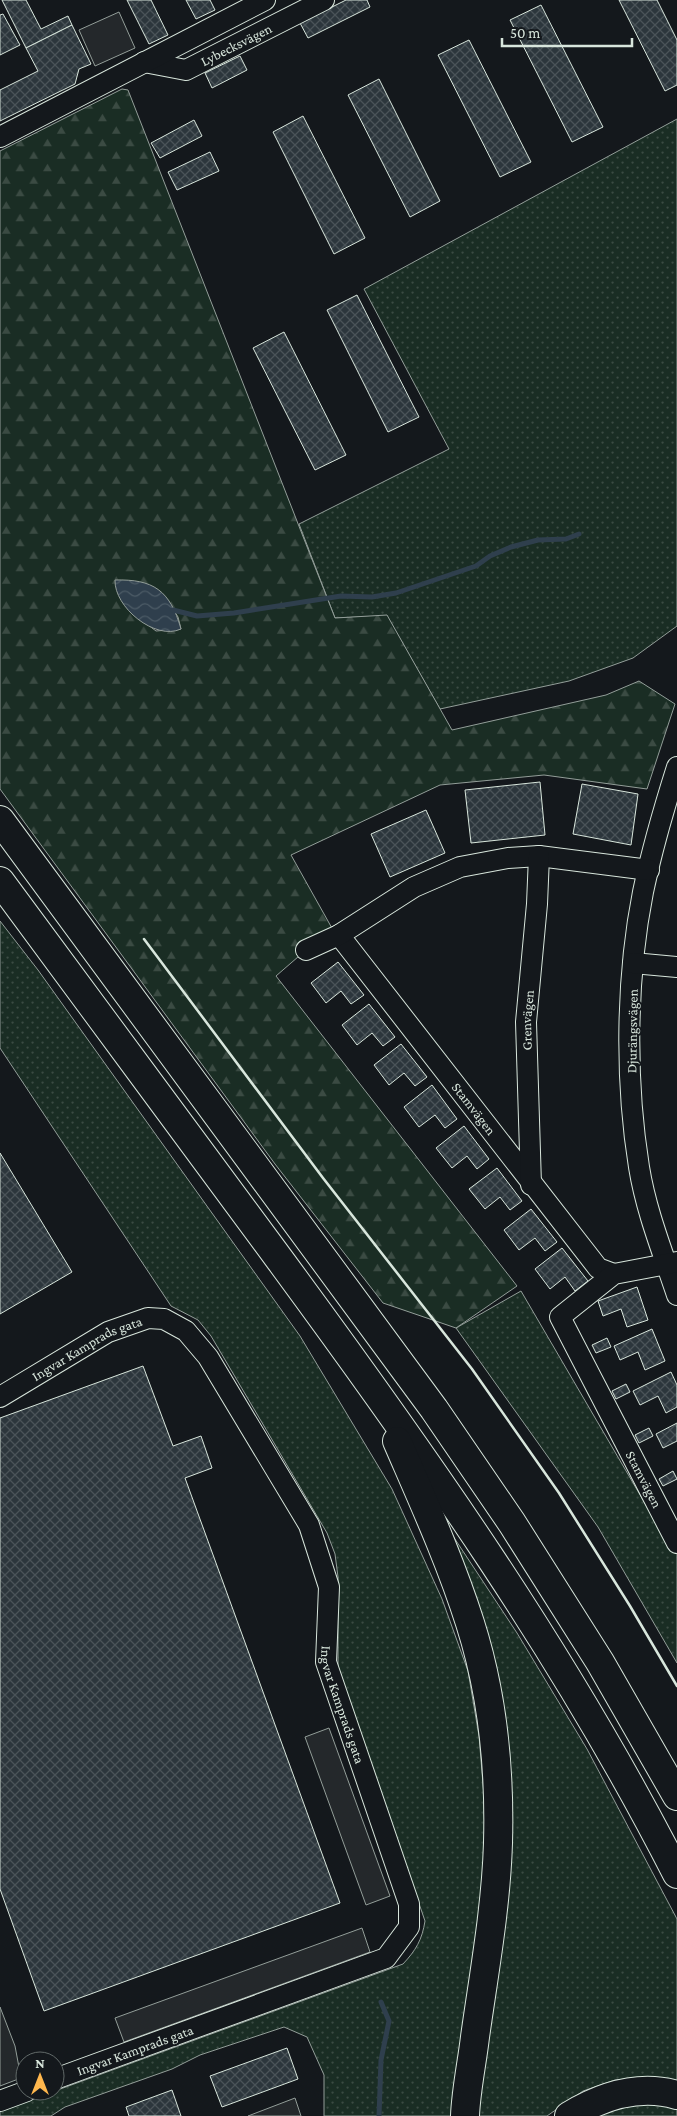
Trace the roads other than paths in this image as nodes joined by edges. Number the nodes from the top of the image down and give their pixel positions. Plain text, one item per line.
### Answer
1 (265, 0) edge
2 (324, 0) edge
3 (144, 62) junction
4 (0, 137) edge
5 (677, 767) edge
6 (0, 820) edge
7 (539, 856) junction
8 (649, 870) junction
9 (0, 881) edge
10 (339, 935) junction
11 (306, 950) dead end
12 (632, 964) junction
13 (677, 967) edge
14 (531, 1185) junction
15 (672, 1263) edge
16 (614, 1274) junction
17 (677, 1295) edge
18 (375, 1389) junction
19 (0, 1397) edge
20 (677, 1543) edge
21 (677, 1796) edge
22 (677, 1874) edge
23 (65, 2076) edge
24 (15, 2095) edge
25 (677, 2095) edge
26 (0, 2101) edge
27 (465, 2116) edge
28 (569, 2116) edge

1 - 3 street, Lybecksvägen
2 - 3 street, Lybecksvägen
3 - 4 street, Lybecksvägen
5 - 8 street, Djurängsvägen
6 - 21 highway
7 - 8 street
7 - 10 street
7 - 14 street, Grenvägen
8 - 12 street, Djurängsvägen
9 - 18 highway
10 - 11 street
10 - 14 street, Stamvägen
12 - 13 street
12 - 15 street, Djurängsvägen
14 - 16 street, Stamvägen
15 - 16 street, Stamvägen
15 - 17 street, Djurängsvägen
16 - 20 street, Stamvägen
18 - 22 highway
18 - 27 highway
19 - 23 street, Ingvar Kamprads gata
24 - 26 street
25 - 28 highway

